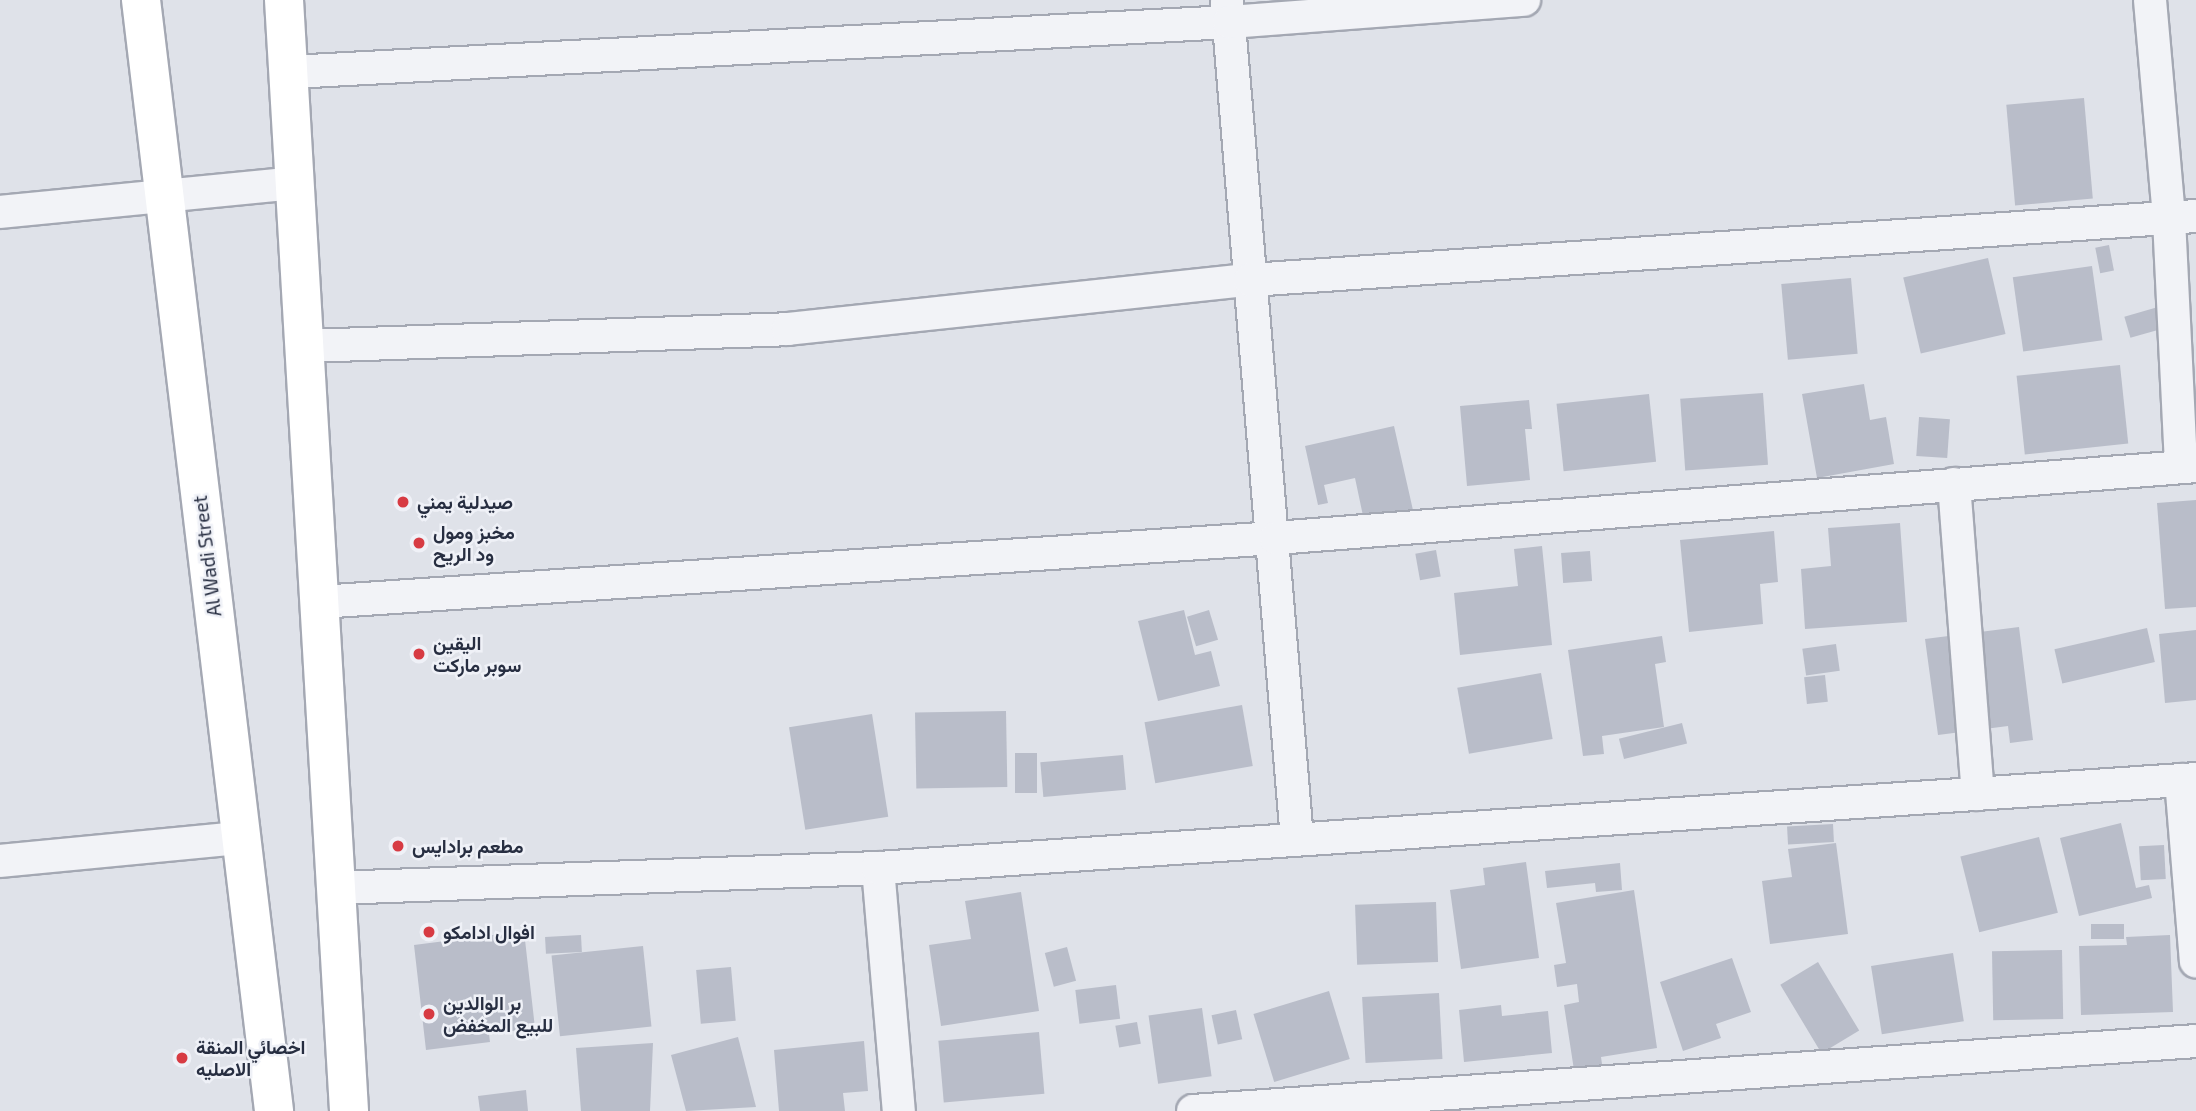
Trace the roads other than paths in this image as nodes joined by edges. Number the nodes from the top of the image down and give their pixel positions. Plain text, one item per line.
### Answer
1 (141, 0) edge
2 (284, 0) edge
3 (1524, 0) edge
4 (2150, 0) edge
5 (1228, 11) edge
6 (291, 72) junction
7 (297, 183) junction
8 (163, 196) junction
9 (0, 212) edge
10 (2183, 218) edge
11 (1250, 280) junction
12 (307, 346) junction
13 (2188, 467) edge
14 (1954, 484) junction
15 (1276, 538) junction
16 (319, 602) junction
17 (2188, 780) edge
18 (1978, 794) junction
19 (241, 838) junction
20 (1297, 839) junction
21 (0, 861) edge
22 (878, 868) junction
23 (335, 888) junction
24 (2196, 961) edge
25 (2196, 1041) edge
26 (1321, 1107) edge
27 (274, 1111) edge
28 (349, 1111) edge
29 (899, 1111) edge
30 (1193, 1111) edge

1 - 8 main road, Al Wadi Street
2 - 6 main road
3 - 5 street
4 - 10 street
5 - 6 street
5 - 11 street
6 - 7 main road
7 - 8 street
7 - 12 main road
8 - 9 street
8 - 19 main road, Al Wadi Street
10 - 11 street
10 - 13 street
11 - 12 street
11 - 15 street
12 - 16 main road
13 - 14 street
14 - 15 street
14 - 18 street
15 - 16 street
15 - 20 street
16 - 23 main road
17 - 18 street
17 - 24 street
18 - 20 street
19 - 21 street
19 - 27 main road, Al Wadi Street
20 - 22 street
22 - 23 street
22 - 29 street
23 - 28 main road
25 - 26 street
26 - 30 street

